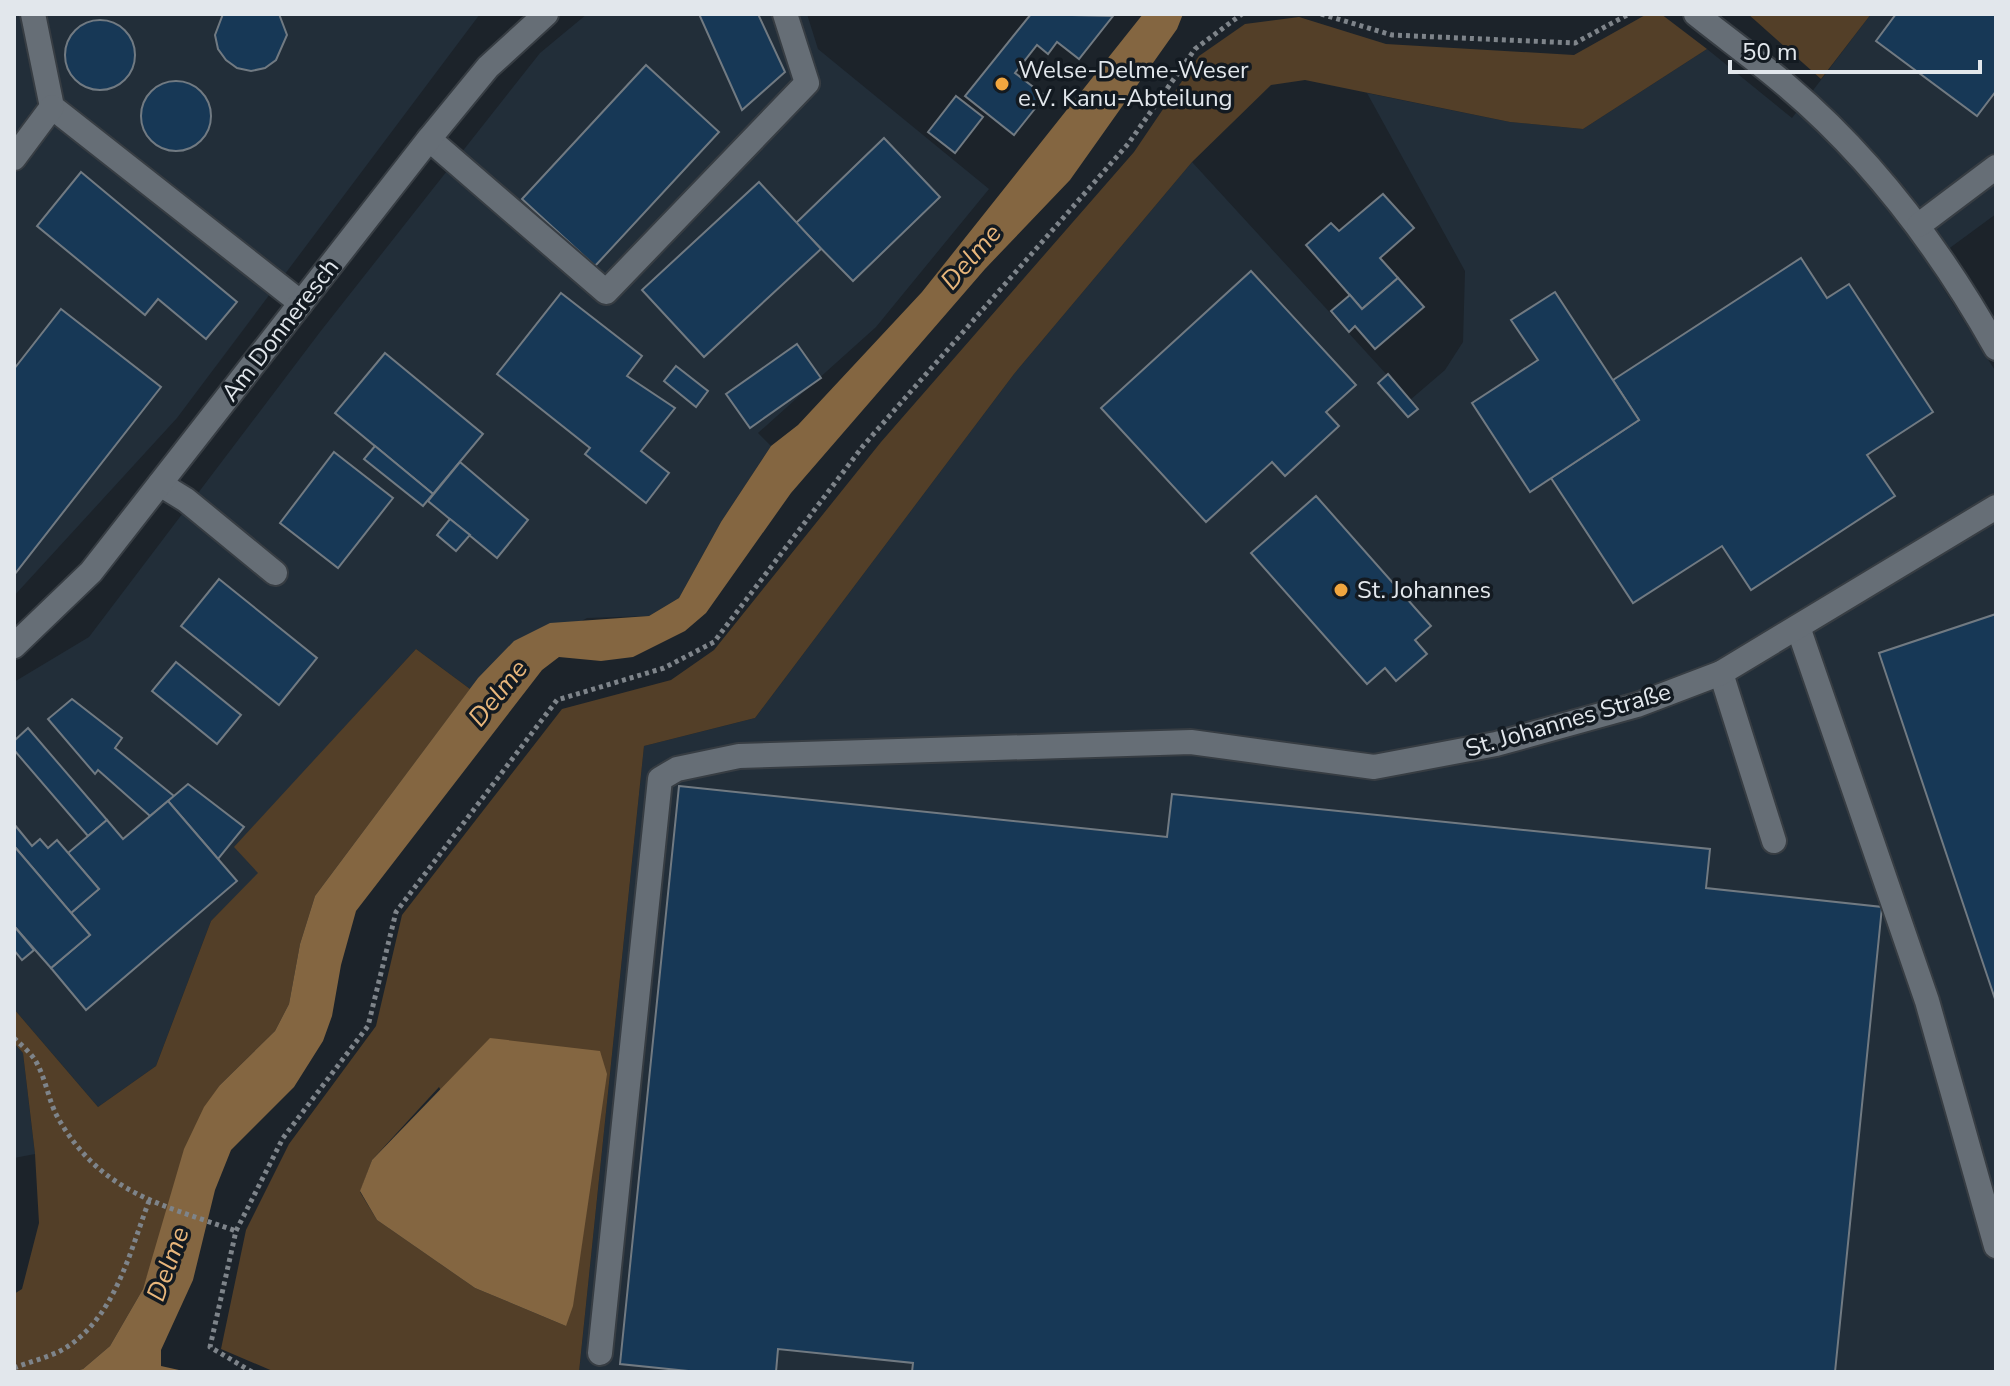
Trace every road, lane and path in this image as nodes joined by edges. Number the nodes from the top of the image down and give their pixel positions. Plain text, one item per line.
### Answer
1 (33, 14) edge
2 (546, 14) edge
3 (785, 14) edge
4 (1242, 14) edge
5 (1321, 14) edge
6 (1629, 14) edge
7 (1696, 14) edge
8 (52, 107) junction
9 (429, 139) junction
10 (14, 158) edge
11 (1996, 167) edge
12 (1919, 225) junction
13 (301, 303) junction
14 (1996, 348) edge
15 (160, 484) junction
16 (1996, 507) edge
17 (275, 573) dead end
18 (1798, 627) junction
19 (14, 646) edge
20 (1721, 673) junction
21 (1774, 841) dead end
22 (14, 1038) edge
23 (149, 1201) junction
24 (236, 1231) junction
25 (1996, 1246) edge
26 (600, 1353) dead end
27 (14, 1368) edge
28 (252, 1372) edge

1 - 8 street
2 - 9 street, Am Donneresch
3 - 9 street
4 - 24 path
5 - 6 path
7 - 12 street
8 - 10 street
8 - 13 street
9 - 13 street, Am Donneresch
11 - 12 street
12 - 14 street
13 - 15 street, Am Donneresch
15 - 17 street
15 - 19 street, Am Donneresch
16 - 18 street, St. Johannes Straße
18 - 20 street, St. Johannes Straße
18 - 25 street
20 - 21 street
20 - 26 street, St. Johannes Straße
22 - 23 path
23 - 24 path
23 - 27 path
24 - 28 path

